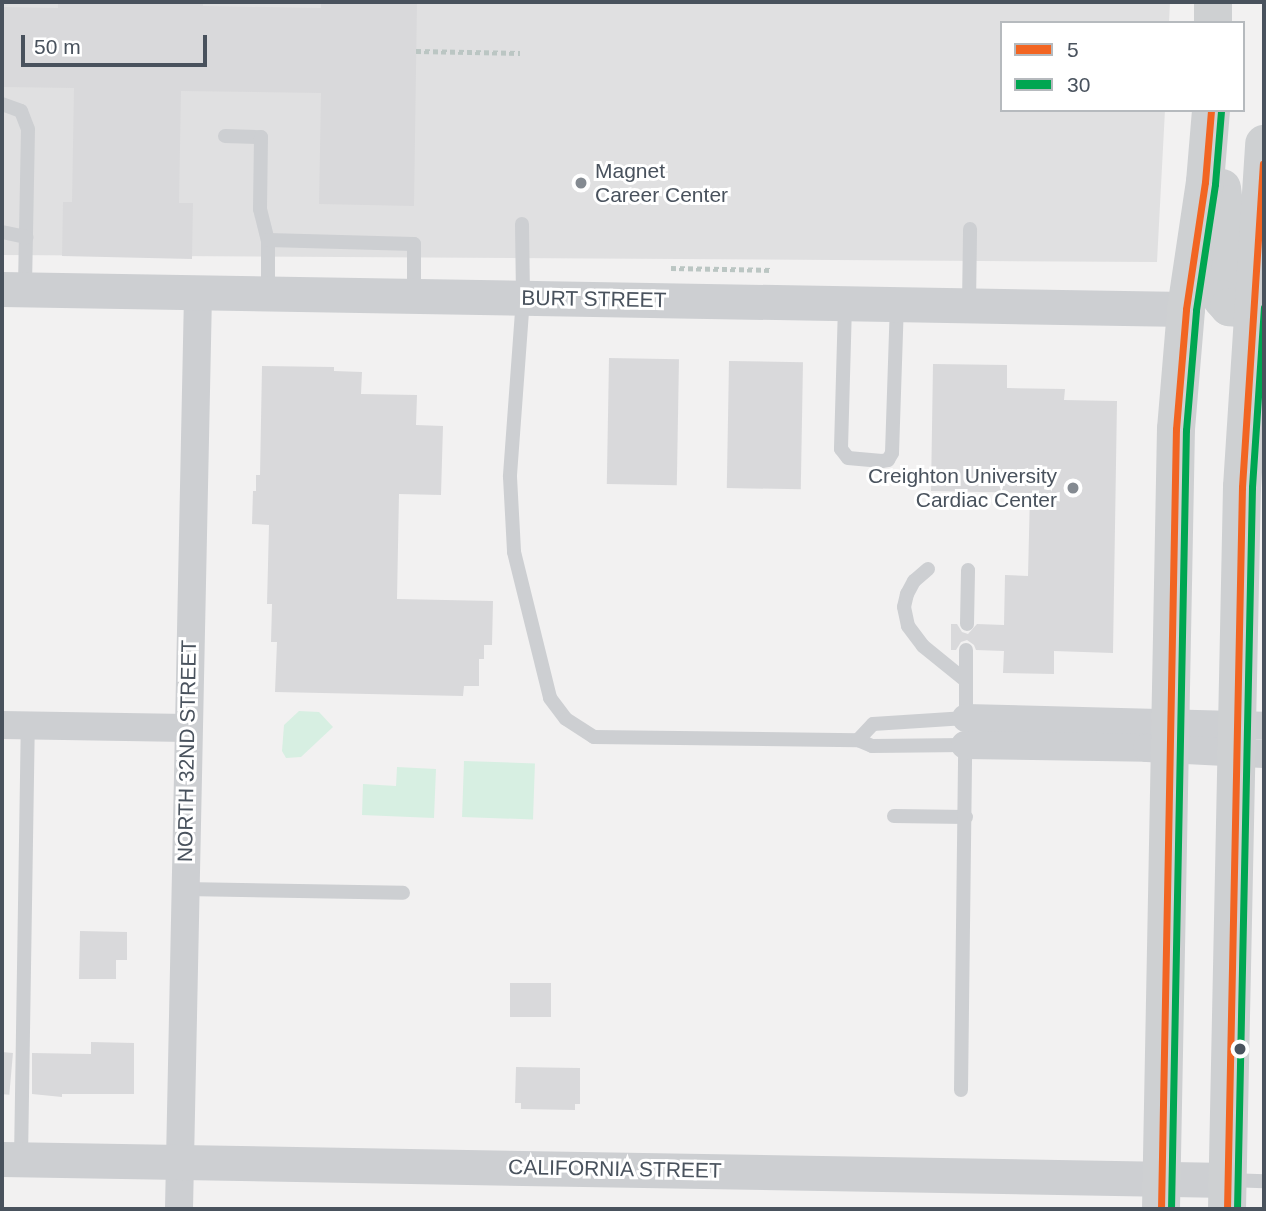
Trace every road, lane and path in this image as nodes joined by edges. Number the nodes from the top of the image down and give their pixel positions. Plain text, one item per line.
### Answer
1 (1213, 2) edge
2 (1213, 21) edge
3 (416, 51) dead end
4 (520, 53) dead end
5 (2, 104) edge
6 (1211, 112) edge
7 (225, 136) dead end
8 (1264, 144) edge
9 (522, 224) dead end
10 (970, 229) dead end
11 (2, 232) edge
12 (26, 237) junction
13 (268, 240) junction
14 (13, 289) edge
15 (198, 293) junction
16 (268, 294) junction
17 (414, 296) junction
18 (523, 298) junction
19 (845, 303) junction
20 (897, 304) junction
21 (969, 305) junction
22 (1186, 309) junction
23 (1258, 310) edge
24 (1253, 535) edge
25 (928, 569) dead end
26 (968, 570) dead end
27 (967, 624) dead end
28 (966, 650) dead end
29 (966, 681) junction
30 (15, 725) edge
31 (187, 728) junction
32 (966, 731) junction
33 (1172, 736) junction
34 (858, 740) junction
35 (1251, 740) edge
36 (894, 816) dead end
37 (966, 817) junction
38 (184, 889) junction
39 (403, 893) dead end
40 (961, 1090) dead end
41 (11, 1159) edge
42 (180, 1161) junction
43 (1240, 1190) edge
44 (1161, 1194) edge
45 (179, 1209) edge

1 - 2 main road
3 - 4 path
5 - 12 lane
6 - 22 main road
6 - 23 main road
7 - 13 lane
8 - 23 main road
9 - 18 lane
10 - 21 lane
11 - 12 lane
12 - 14 lane
13 - 16 lane
13 - 17 lane
14 - 15 street, BURT STREET
15 - 16 street, BURT STREET
15 - 31 street, NORTH 32ND STREET
16 - 17 street, BURT STREET
17 - 18 street, BURT STREET
18 - 19 street, BURT STREET
18 - 34 lane
19 - 20 street, BURT STREET
19 - 20 lane
20 - 21 street, BURT STREET
21 - 22 street, BURT STREET
22 - 33 main road
23 - 24 main road
24 - 35 main road
25 - 29 lane
26 - 27 lane
28 - 29 lane
29 - 32 lane
30 - 31 street
30 - 41 lane
31 - 38 street, NORTH 32ND STREET
32 - 33 street
32 - 34 lane
32 - 34 lane
32 - 37 lane
33 - 35 street
33 - 44 main road
35 - 43 main road
36 - 37 lane
37 - 40 lane
38 - 39 lane
38 - 42 street, NORTH 32ND STREET
41 - 42 street, CALIFORNIA STREET
42 - 44 street, CALIFORNIA STREET
42 - 45 street, NORTH 32ND STREET
43 - 44 street, CALIFORNIA STREET

